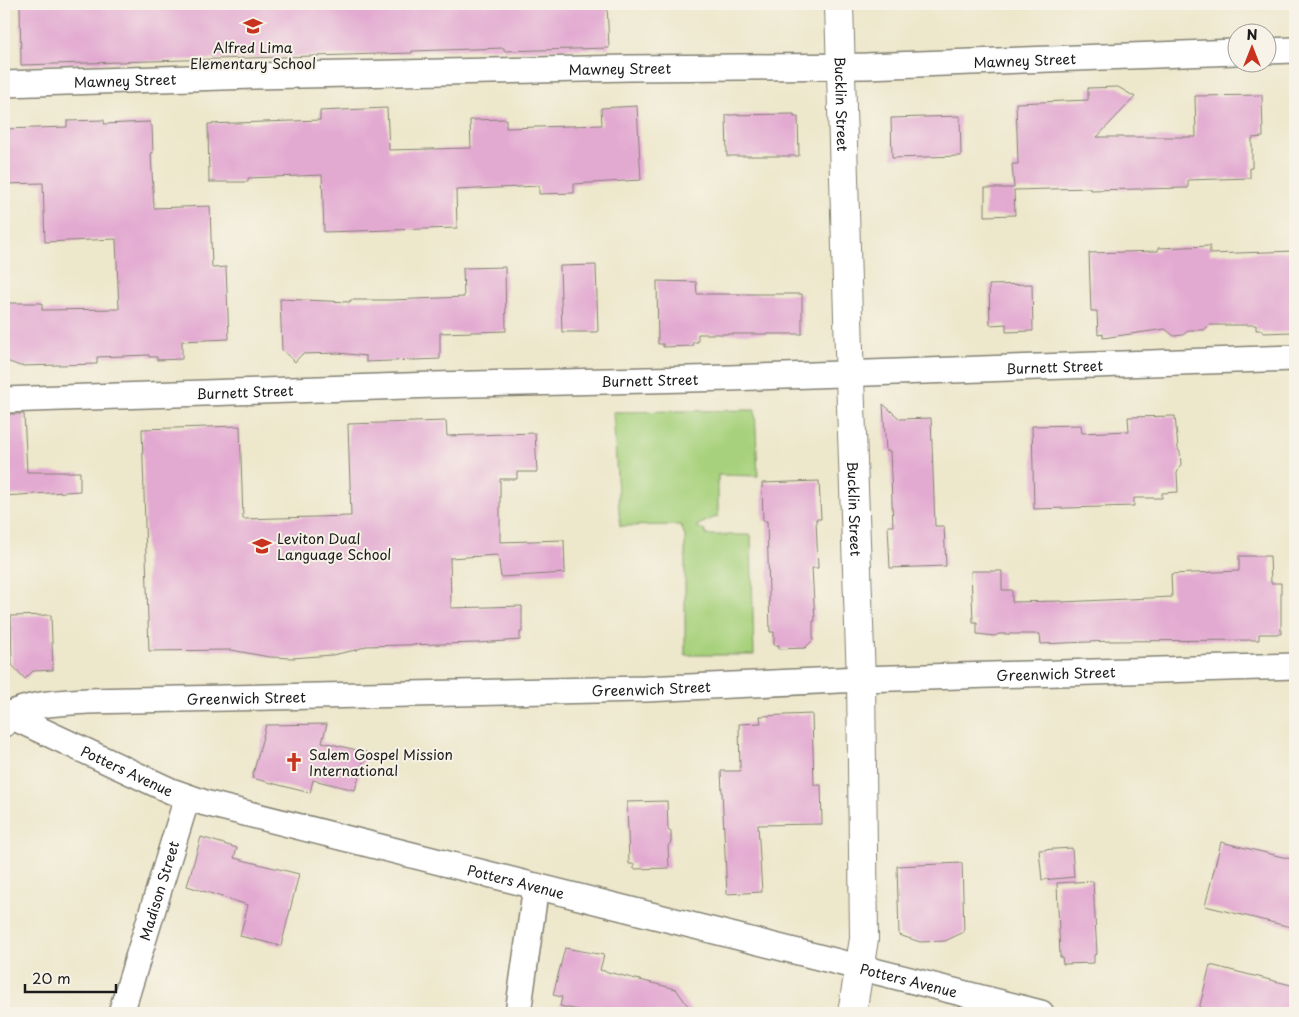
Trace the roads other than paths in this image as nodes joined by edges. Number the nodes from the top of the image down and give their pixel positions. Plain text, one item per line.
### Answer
1 (839, 4) edge
2 (1295, 50) edge
3 (1276, 51) edge
4 (1226, 52) edge
5 (841, 66) junction
6 (4, 84) edge
7 (1295, 358) edge
8 (850, 374) junction
9 (4, 400) edge
10 (1295, 666) edge
11 (861, 679) junction
12 (5, 717) edge
13 (188, 798) junction
14 (536, 886) junction
15 (859, 968) junction
16 (121, 1013) edge
17 (518, 1013) edge
18 (852, 1013) edge
19 (1041, 1013) edge

1 - 5 street, Bucklin Street
2 - 3 street
4 - 5 street, Mawney Street
5 - 6 street, Mawney Street
5 - 8 street, Bucklin Street
7 - 8 street, Burnett Street
8 - 9 street, Burnett Street
8 - 11 street, Bucklin Street
10 - 11 street, Greenwich Street
11 - 12 street, Greenwich Street
11 - 15 street, Bucklin Street
12 - 13 street, Potters Avenue
13 - 14 street, Potters Avenue
13 - 16 street, Madison Street
14 - 15 street, Potters Avenue
14 - 17 street
15 - 18 street, Bucklin Street
15 - 19 street, Potters Avenue

